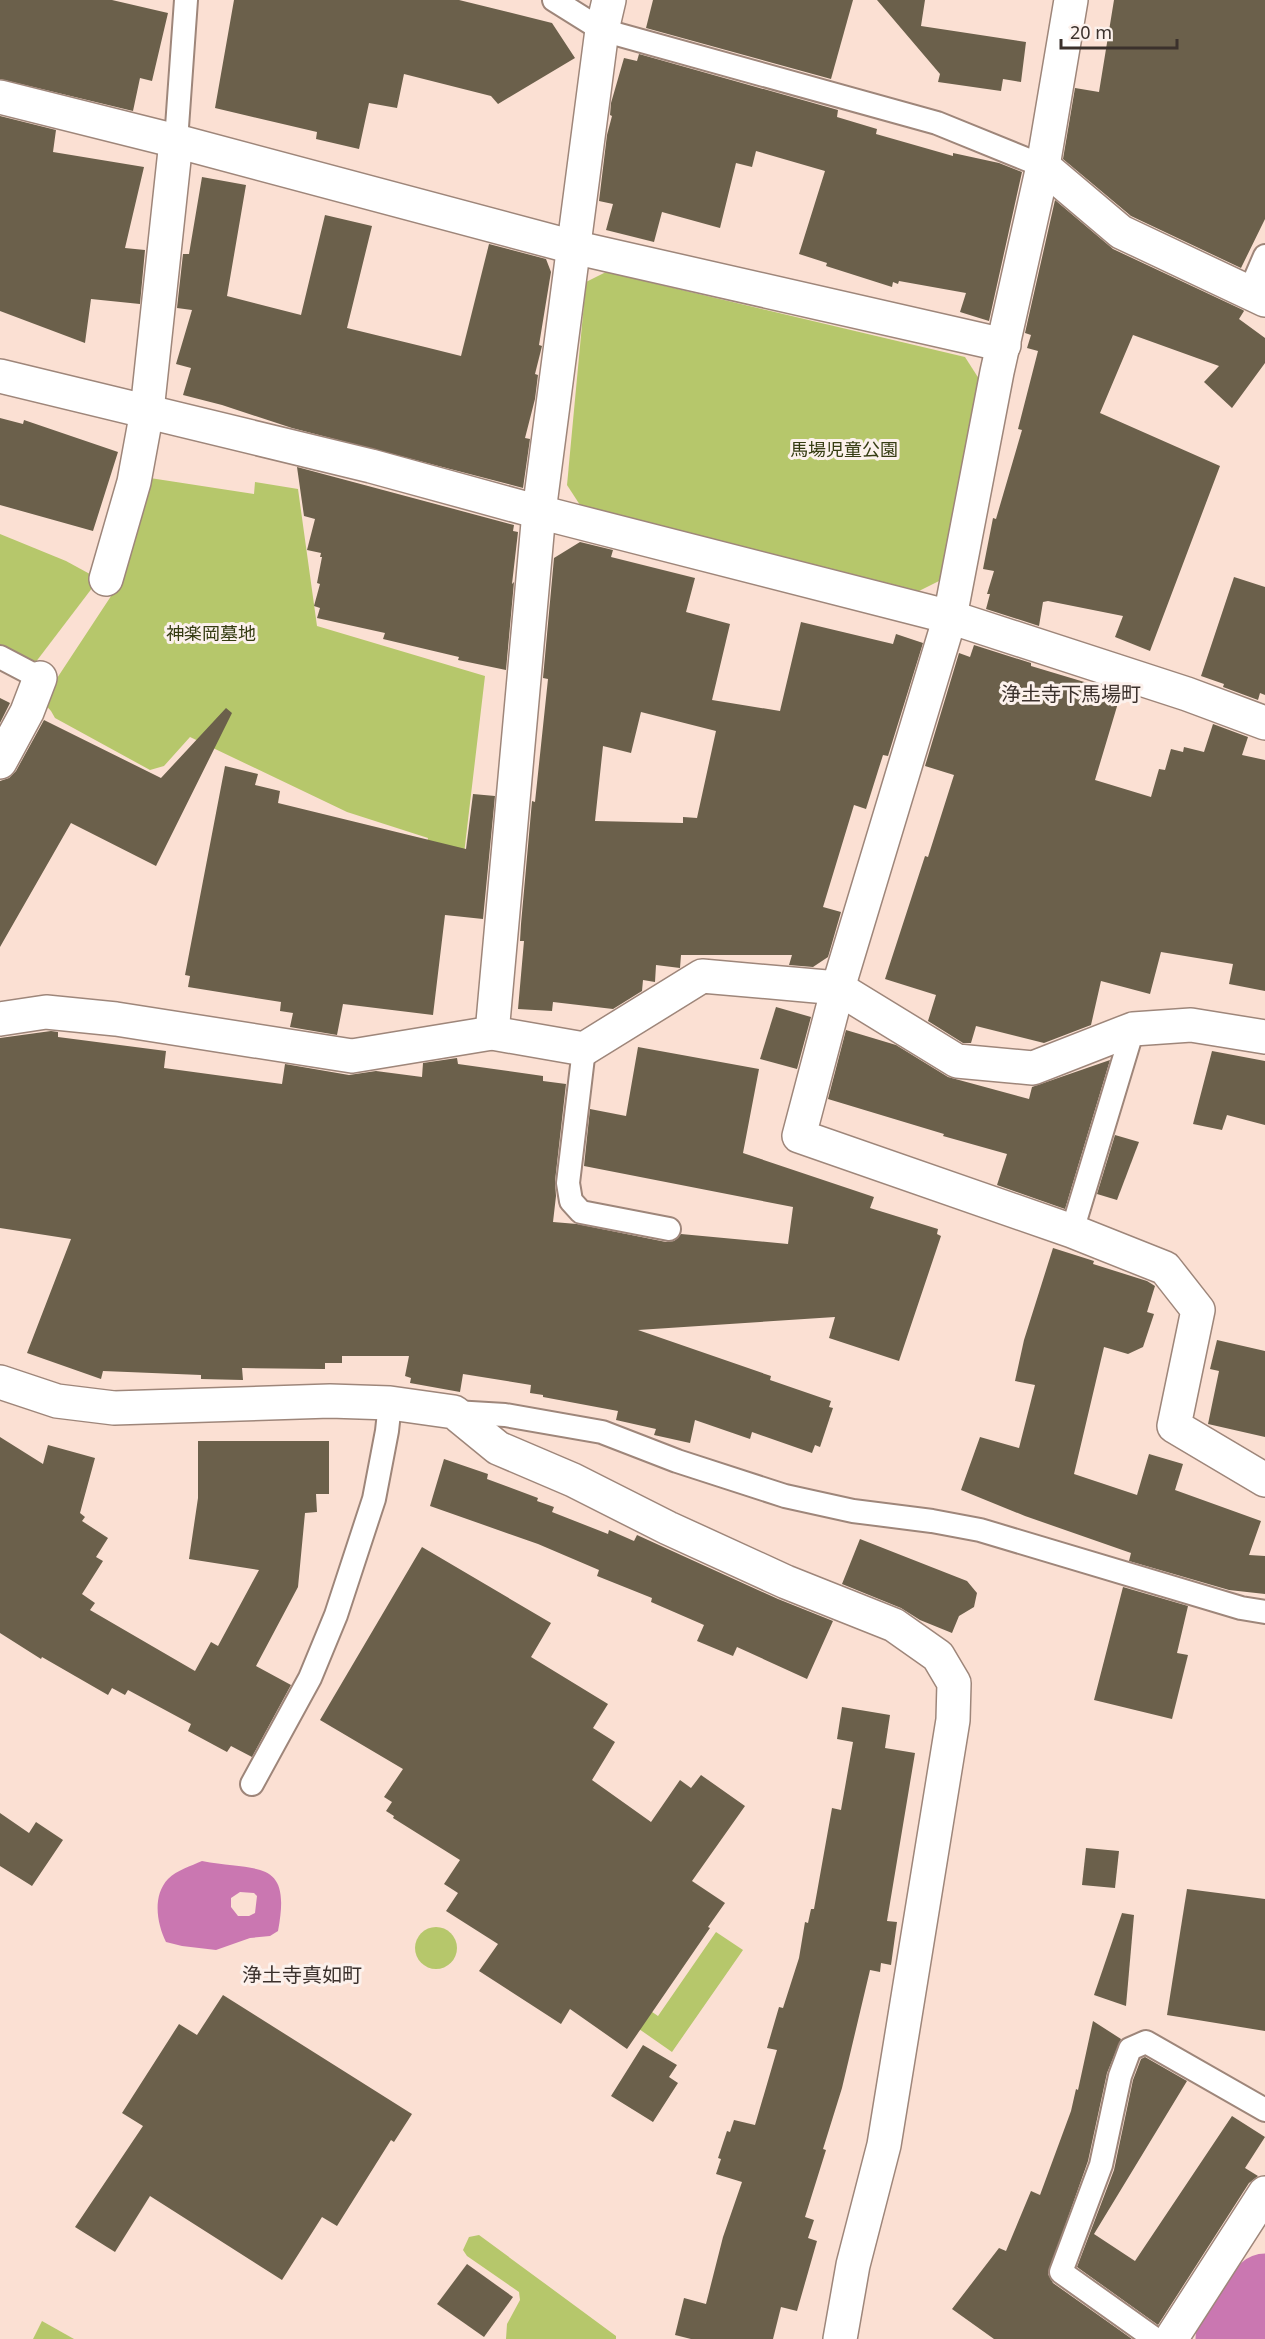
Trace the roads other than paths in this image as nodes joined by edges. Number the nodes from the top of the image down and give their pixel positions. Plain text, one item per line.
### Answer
1 (186, 0) edge
2 (554, 0) edge
3 (1071, 0) edge
4 (606, 15) edge
5 (0, 97) edge
6 (176, 141) junction
7 (1043, 166) junction
8 (573, 247) junction
9 (1265, 256) edge
10 (1257, 296) edge
11 (1004, 345) junction
12 (0, 376) edge
13 (147, 411) junction
14 (539, 512) junction
15 (106, 579) dead end
16 (950, 617) junction
17 (0, 657) edge
18 (40, 678) joint
19 (1265, 723) edge
20 (0, 762) edge
21 (838, 988) junction
22 (0, 1019) edge
23 (1133, 1029) junction
24 (492, 1033) junction
25 (1265, 1037) edge
26 (584, 1049) junction
27 (669, 1229) dead end
28 (1072, 1231) junction
29 (0, 1383) edge
30 (390, 1404) junction
31 (454, 1412) junction
32 (1265, 1480) edge
33 (1265, 1612) edge
34 (252, 1784) dead end
35 (1265, 2109) edge
36 (1265, 2193) edge
37 (840, 2339) edge
38 (1155, 2339) edge
39 (1171, 2339) edge

1 - 6 lane
2 - 4 lane
3 - 7 street
4 - 7 lane
4 - 8 street
5 - 6 street
6 - 8 street
6 - 13 street
7 - 10 street
7 - 11 street
8 - 11 street
8 - 14 street
9 - 10 lane
11 - 16 street
12 - 13 street
13 - 14 street
13 - 15 street
14 - 16 street
14 - 24 street
16 - 19 street
16 - 21 street
17 - 18 lane
18 - 20 street
21 - 23 street
21 - 26 street
21 - 28 street
22 - 24 street
23 - 25 street
23 - 28 lane
24 - 26 street
26 - 27 lane
28 - 32 street
29 - 30 street
30 - 31 street
30 - 34 lane
31 - 33 lane
31 - 37 street
35 - 38 lane
36 - 39 street

